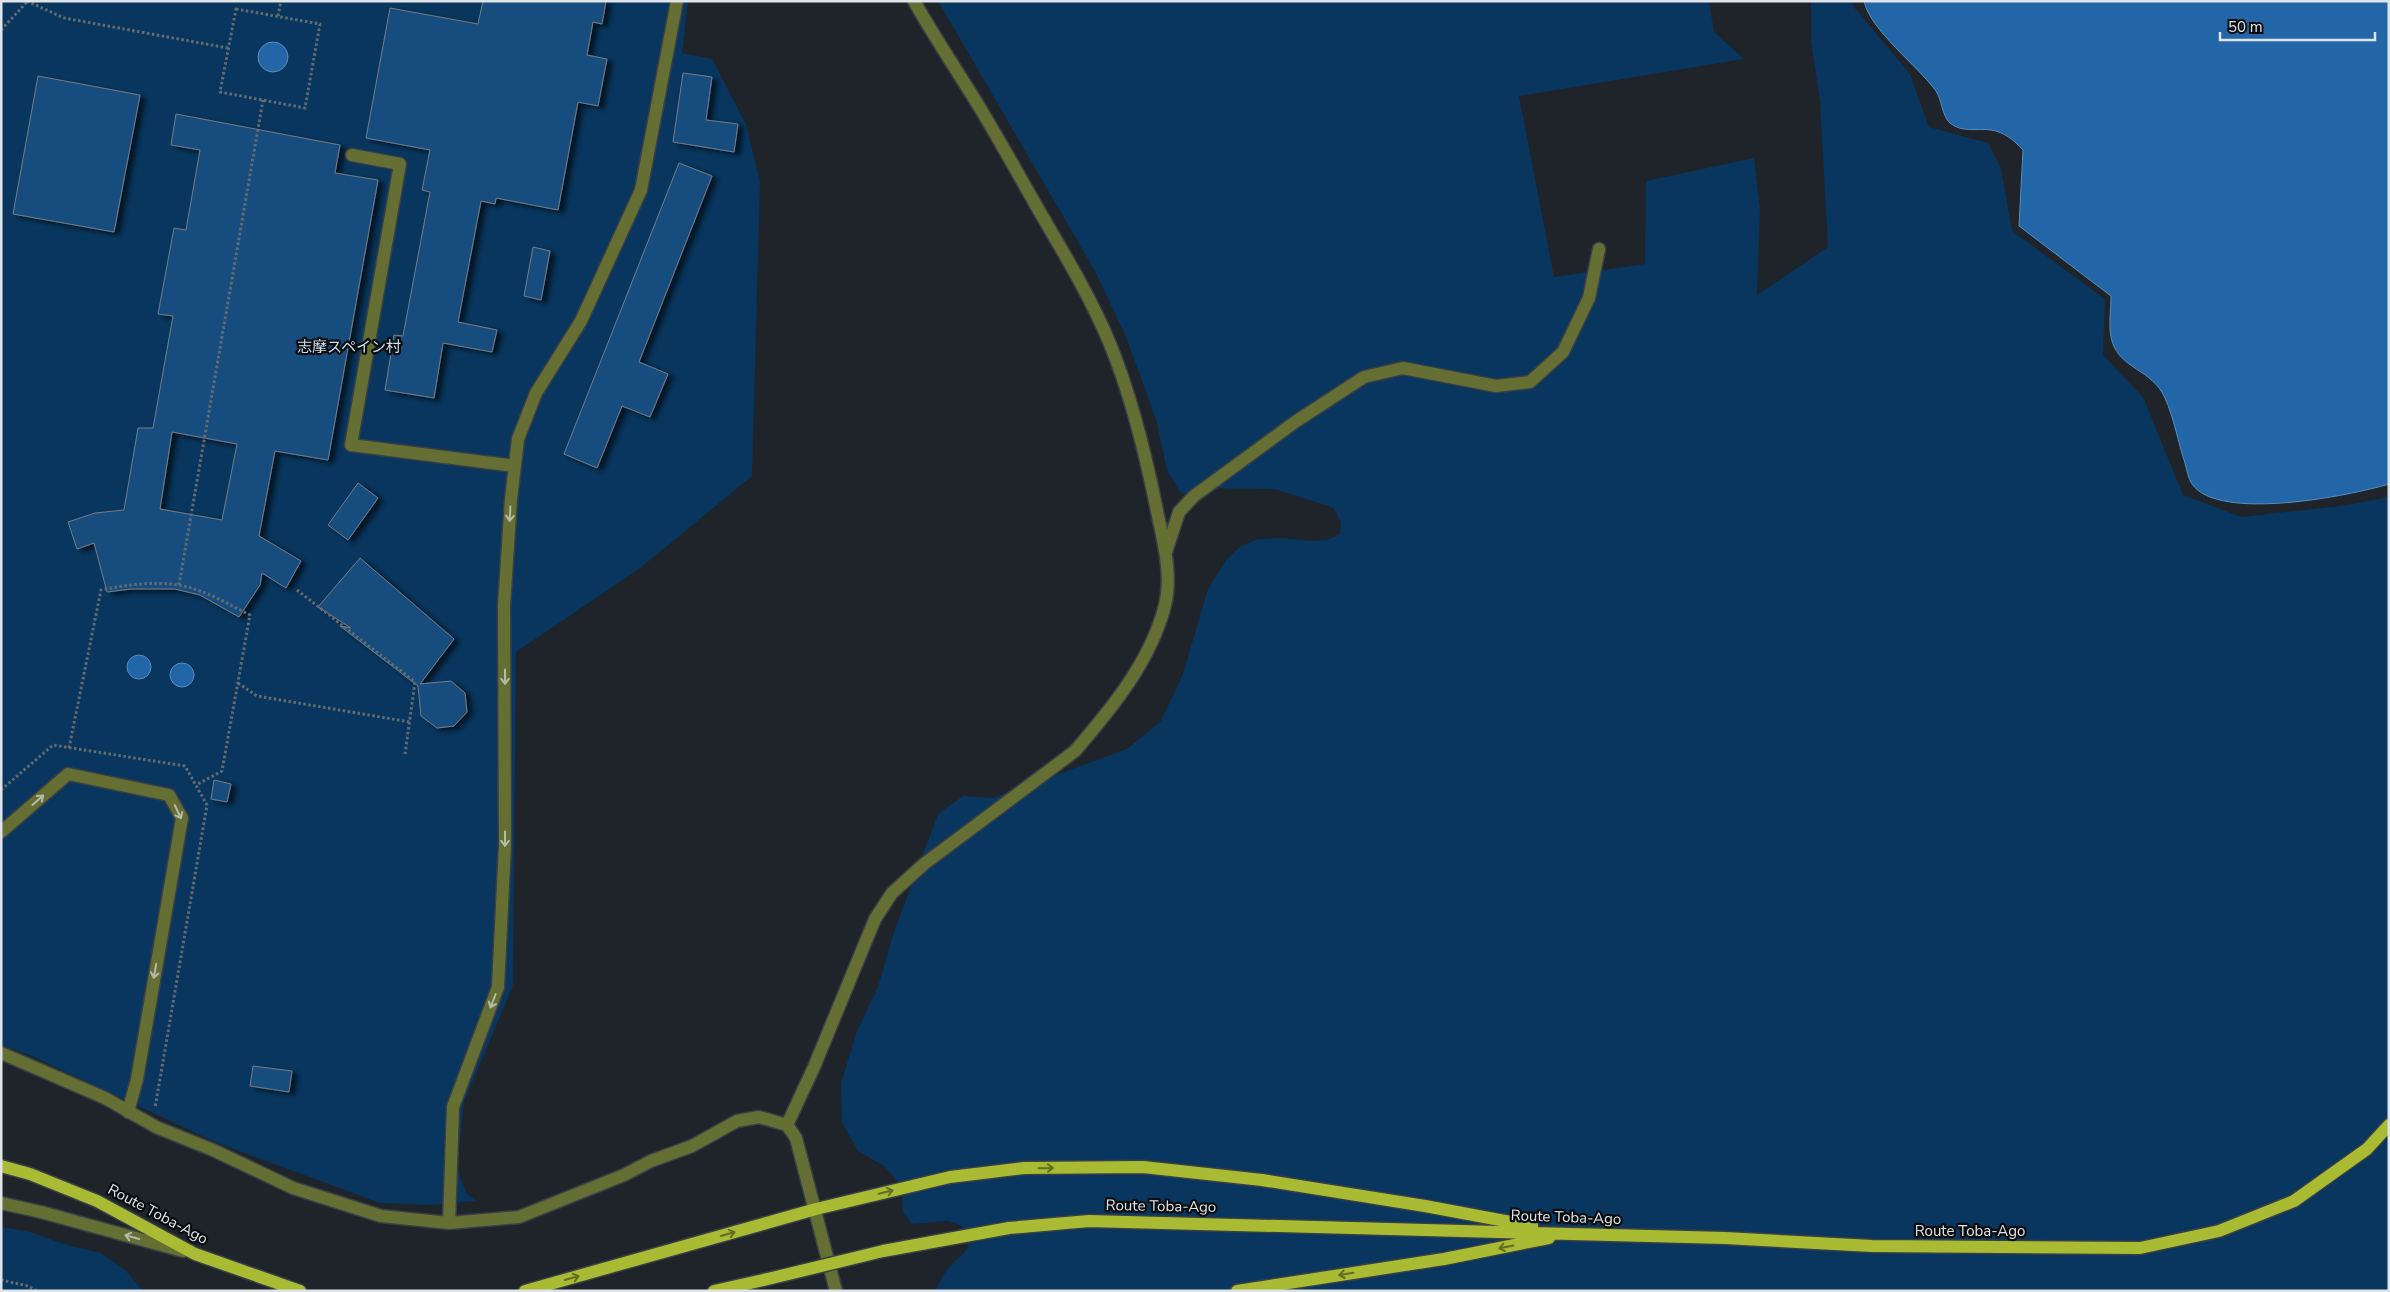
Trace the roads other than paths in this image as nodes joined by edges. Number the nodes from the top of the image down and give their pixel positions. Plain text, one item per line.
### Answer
1 (678, 1) edge
2 (914, 1) edge
3 (352, 155) dead end
4 (1599, 249) dead end
5 (515, 466) junction
6 (1166, 554) junction
7 (1, 832) edge
8 (1, 1053) edge
9 (128, 1112) junction
10 (787, 1125) junction
11 (2389, 1125) edge
12 (1, 1166) edge
13 (1, 1203) edge
14 (816, 1209) junction
15 (449, 1223) junction
16 (1571, 1234) junction
17 (195, 1254) junction
18 (300, 1291) edge
19 (525, 1291) edge
20 (714, 1291) edge
21 (836, 1291) edge
22 (1238, 1291) edge

1 - 5 street
2 - 6 street
3 - 5 street
4 - 6 street
5 -> 15 street
6 - 10 street
7 -> 9 street
8 - 9 street
9 - 15 street
10 - 14 street
10 - 15 street
11 - 16 main road, Route Toba-Ago
12 - 17 main road, Route Toba-Ago
17 -> 13 street
14 -> 16 main road
19 -> 14 main road
14 - 21 street
16 - 20 main road, Route Toba-Ago, bridge
16 -> 22 main road
17 - 18 main road, Route Toba-Ago

